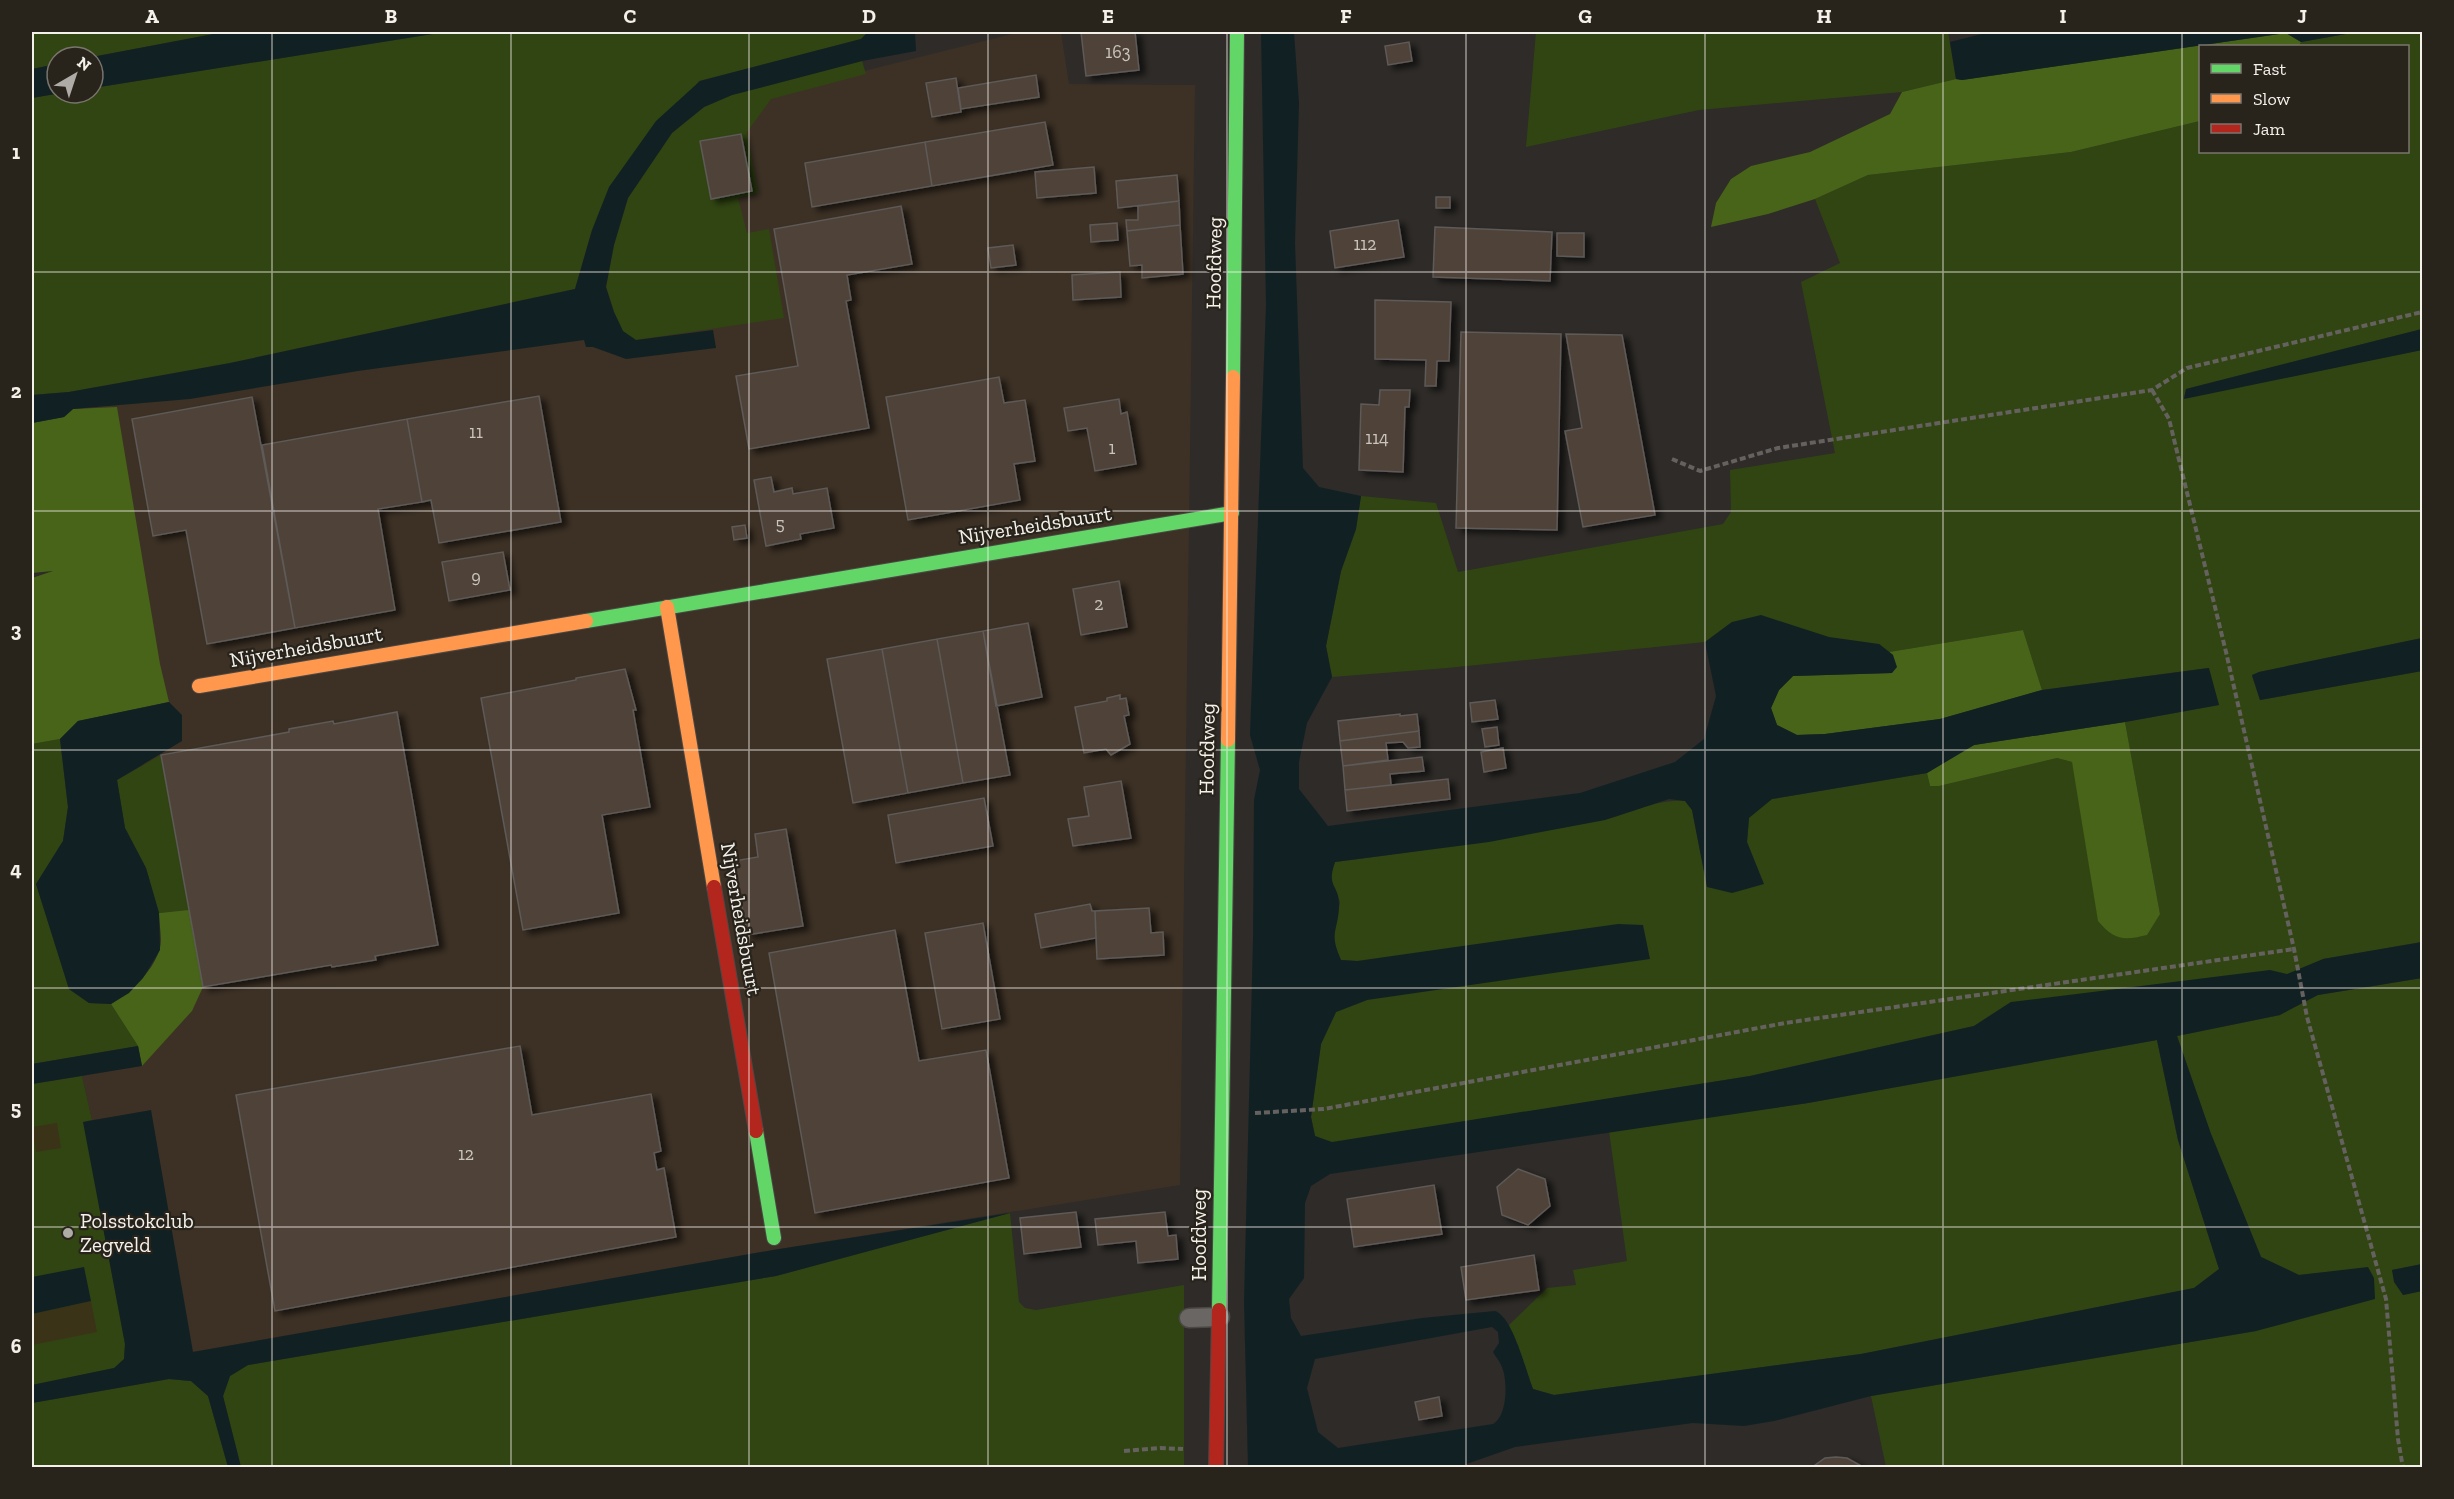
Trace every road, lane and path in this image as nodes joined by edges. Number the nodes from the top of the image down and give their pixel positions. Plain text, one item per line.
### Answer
1 (1237, 32) edge
2 (2422, 312) edge
3 (2152, 390) junction
4 (1672, 459) dead end
5 (1232, 513) junction
6 (667, 607) junction
7 (200, 686) dead end
8 (2294, 950) junction
9 (1249, 1114) dead end
10 (774, 1238) dead end
11 (1220, 1317) junction
12 (1189, 1318) dead end
13 (1124, 1451) dead end
14 (1216, 1461) edge
15 (2403, 1467) edge

1 - 5 street, Hoofdweg
2 - 3 path
3 - 4 path
3 - 8 path
5 - 6 street, Nijverheidsbuurt
5 - 11 street, Hoofdweg
6 - 7 street, Nijverheidsbuurt
6 - 10 street, Nijverheidsbuurt
8 - 9 path
8 - 15 path
11 - 12 lane
11 - 14 street, Hoofdweg
13 - 14 path

